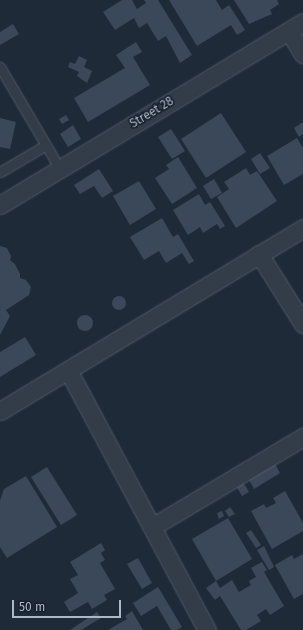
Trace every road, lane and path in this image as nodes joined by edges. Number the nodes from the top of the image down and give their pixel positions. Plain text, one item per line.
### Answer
1 (296, 26) edge
2 (303, 54) edge
3 (0, 67) edge
4 (46, 144) junction
5 (60, 169) junction
6 (0, 172) edge
7 (0, 205) edge
8 (303, 228) edge
9 (259, 254) junction
10 (303, 324) edge
11 (68, 370) junction
12 (0, 411) edge
13 (303, 437) edge
14 (152, 527) junction
15 (207, 630) edge

1 - 2 street
1 - 5 street, Street 28
3 - 4 lane
4 - 5 lane
4 - 6 lane
5 - 7 street, Street 28
8 - 9 street
9 - 10 street
9 - 11 street
11 - 12 street
11 - 14 street
13 - 14 street
14 - 15 street

